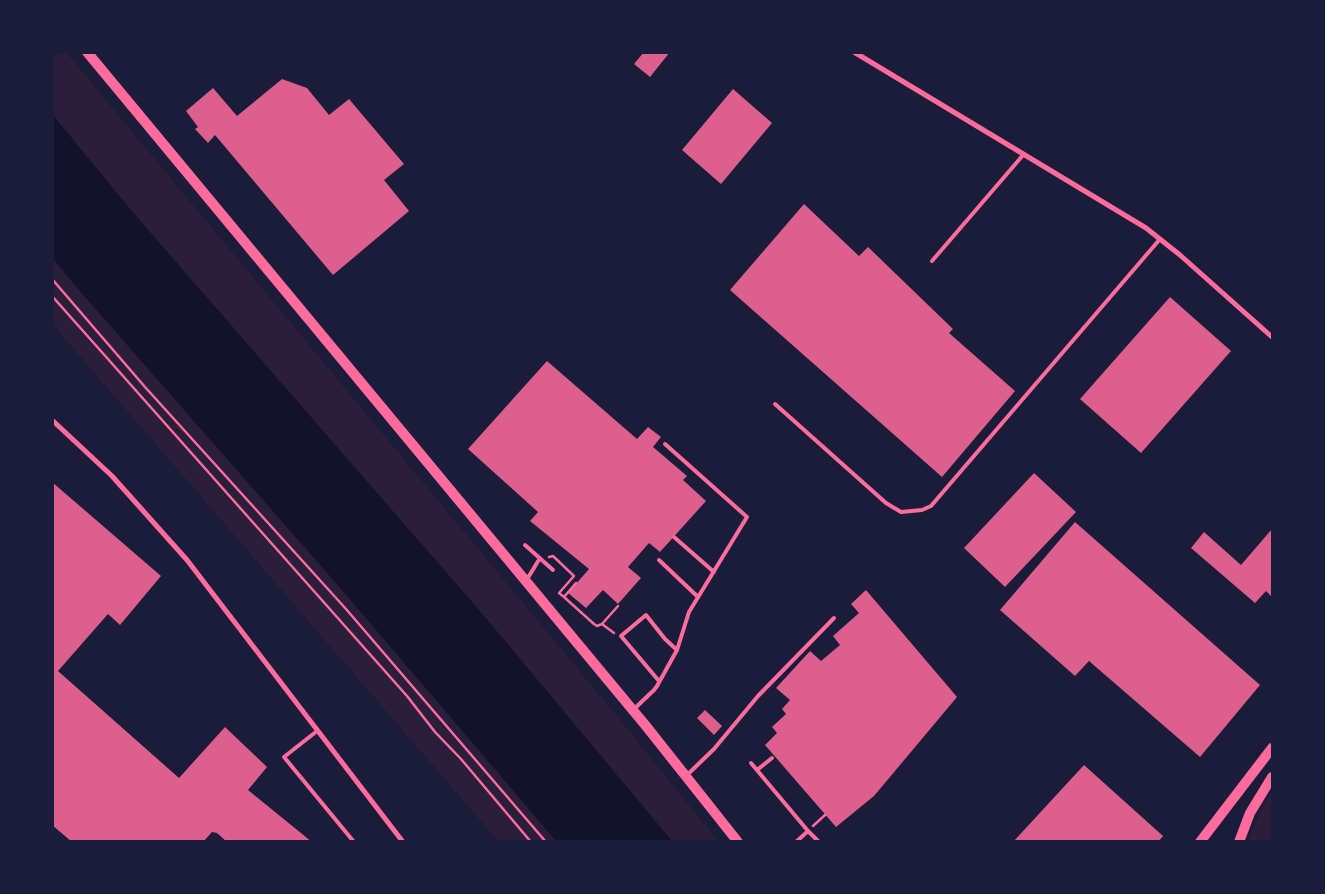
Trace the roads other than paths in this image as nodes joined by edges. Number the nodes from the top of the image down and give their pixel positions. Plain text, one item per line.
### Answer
1 (87, 52) edge
2 (854, 52) edge
3 (1024, 154) junction
4 (1160, 239) junction
5 (932, 261) dead end
6 (1272, 337) edge
7 (775, 404) dead end
8 (52, 420) edge
9 (665, 444) dead end
10 (674, 537) dead end
11 (526, 545) dead end
12 (540, 558) junction
13 (659, 560) dead end
14 (553, 570) dead end
15 (714, 572) junction
16 (526, 582) junction
17 (698, 597) junction
18 (834, 618) dead end
19 (677, 650) junction
20 (659, 681) junction
21 (633, 710) junction
22 (317, 731) junction
23 (1272, 748) edge
24 (772, 758) dead end
25 (750, 763) dead end
26 (757, 770) junction
27 (686, 776) junction
28 (1272, 777) edge
29 (808, 831) junction
30 (354, 842) edge
31 (403, 842) edge
32 (738, 842) edge
33 (796, 842) edge
34 (819, 842) edge
35 (1200, 842) edge
36 (1239, 842) edge

1 - 16 main road
2 - 3 street
3 - 4 street
3 - 5 lane
4 - 6 street
4 - 7 lane
8 - 22 street
9 - 15 lane
10 - 15 lane
11 - 12 lane
12 - 14 lane
12 - 16 lane
13 - 17 lane
15 - 17 lane
16 - 21 main road
17 - 19 lane
18 - 27 lane
19 - 20 lane
19 - 20 lane
20 - 21 lane
21 - 27 main road
22 - 30 lane
22 - 31 street
23 - 35 main road
24 - 26 lane
25 - 26 lane
26 - 29 lane
27 - 32 main road
28 - 36 main road
29 - 33 lane
29 - 34 lane

